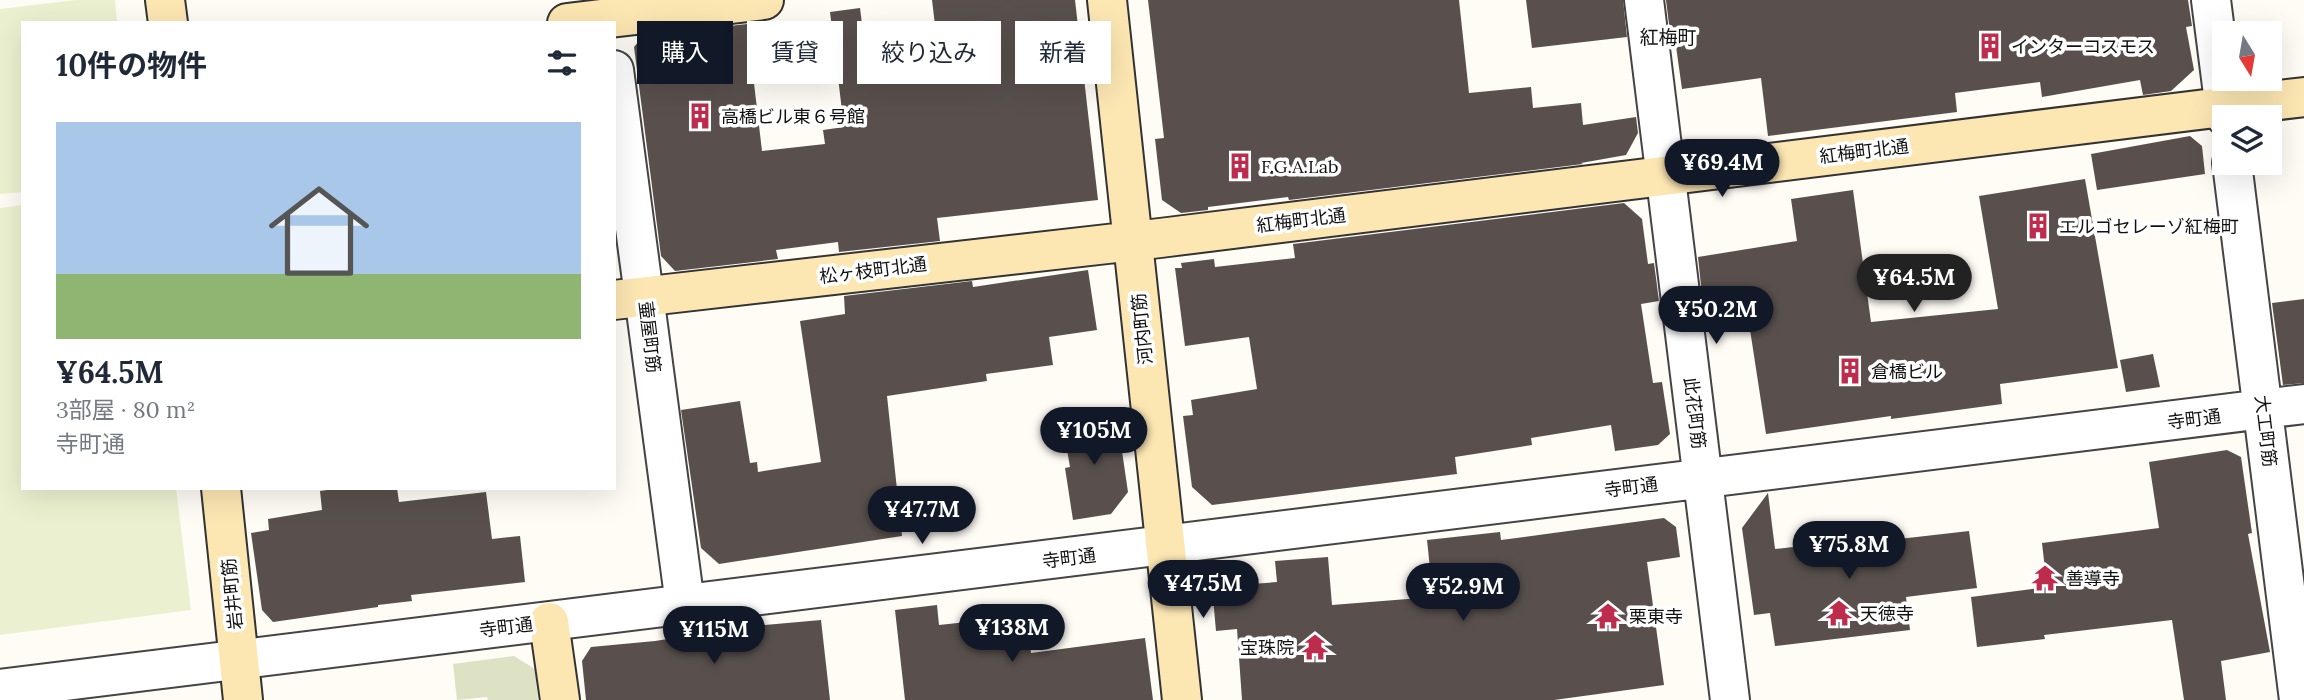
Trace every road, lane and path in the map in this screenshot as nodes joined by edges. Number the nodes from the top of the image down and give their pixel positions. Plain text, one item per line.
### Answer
1 (165, 0) edge
2 (764, 0) edge
3 (1107, 0) edge
4 (1644, 0) edge
5 (2211, 0) edge
6 (607, 14) edge
7 (168, 21) edge
8 (576, 21) edge
9 (2304, 97) edge
10 (616, 101) edge
11 (2224, 105) edge
12 (2262, 105) edge
13 (2212, 113) edge
14 (2234, 175) edge
15 (1665, 176) junction
16 (1133, 240) junction
17 (629, 298) edge
18 (2304, 404) edge
19 (2264, 410) junction
20 (1702, 478) junction
21 (221, 490) edge
22 (1165, 546) junction
23 (685, 604) junction
24 (549, 622) junction
25 (238, 660) junction
26 (0, 689) edge
27 (243, 700) edge
28 (560, 700) edge
29 (1182, 700) edge
30 (1730, 700) edge
31 (2300, 700) edge

1 - 7 street
2 - 6 street
3 - 16 street, 河内町筋
4 - 15 street, 此花町筋
5 - 11 street
6 - 8 street
9 - 12 street, 紅梅町北通
10 - 17 street, 壷屋町筋
13 - 15 street, 紅梅町北通
14 - 19 street, 大工町筋
15 - 16 street, 紅梅町北通
15 - 20 street, 此花町筋
16 - 17 street, 松ヶ枝町北通
16 - 22 street, 河内町筋
17 - 23 street, 壷屋町筋
18 - 19 street, 寺町通
19 - 20 street, 寺町通
19 - 31 street, 大工町筋
20 - 22 street, 寺町通
20 - 30 street, 此花町筋
21 - 25 street, 岩井町筋
22 - 23 street, 寺町通
22 - 29 street, 河内町筋
23 - 24 street, 寺町通
24 - 25 street, 寺町通
24 - 28 street
25 - 26 street, 寺町通
25 - 27 street, 岩井町筋

